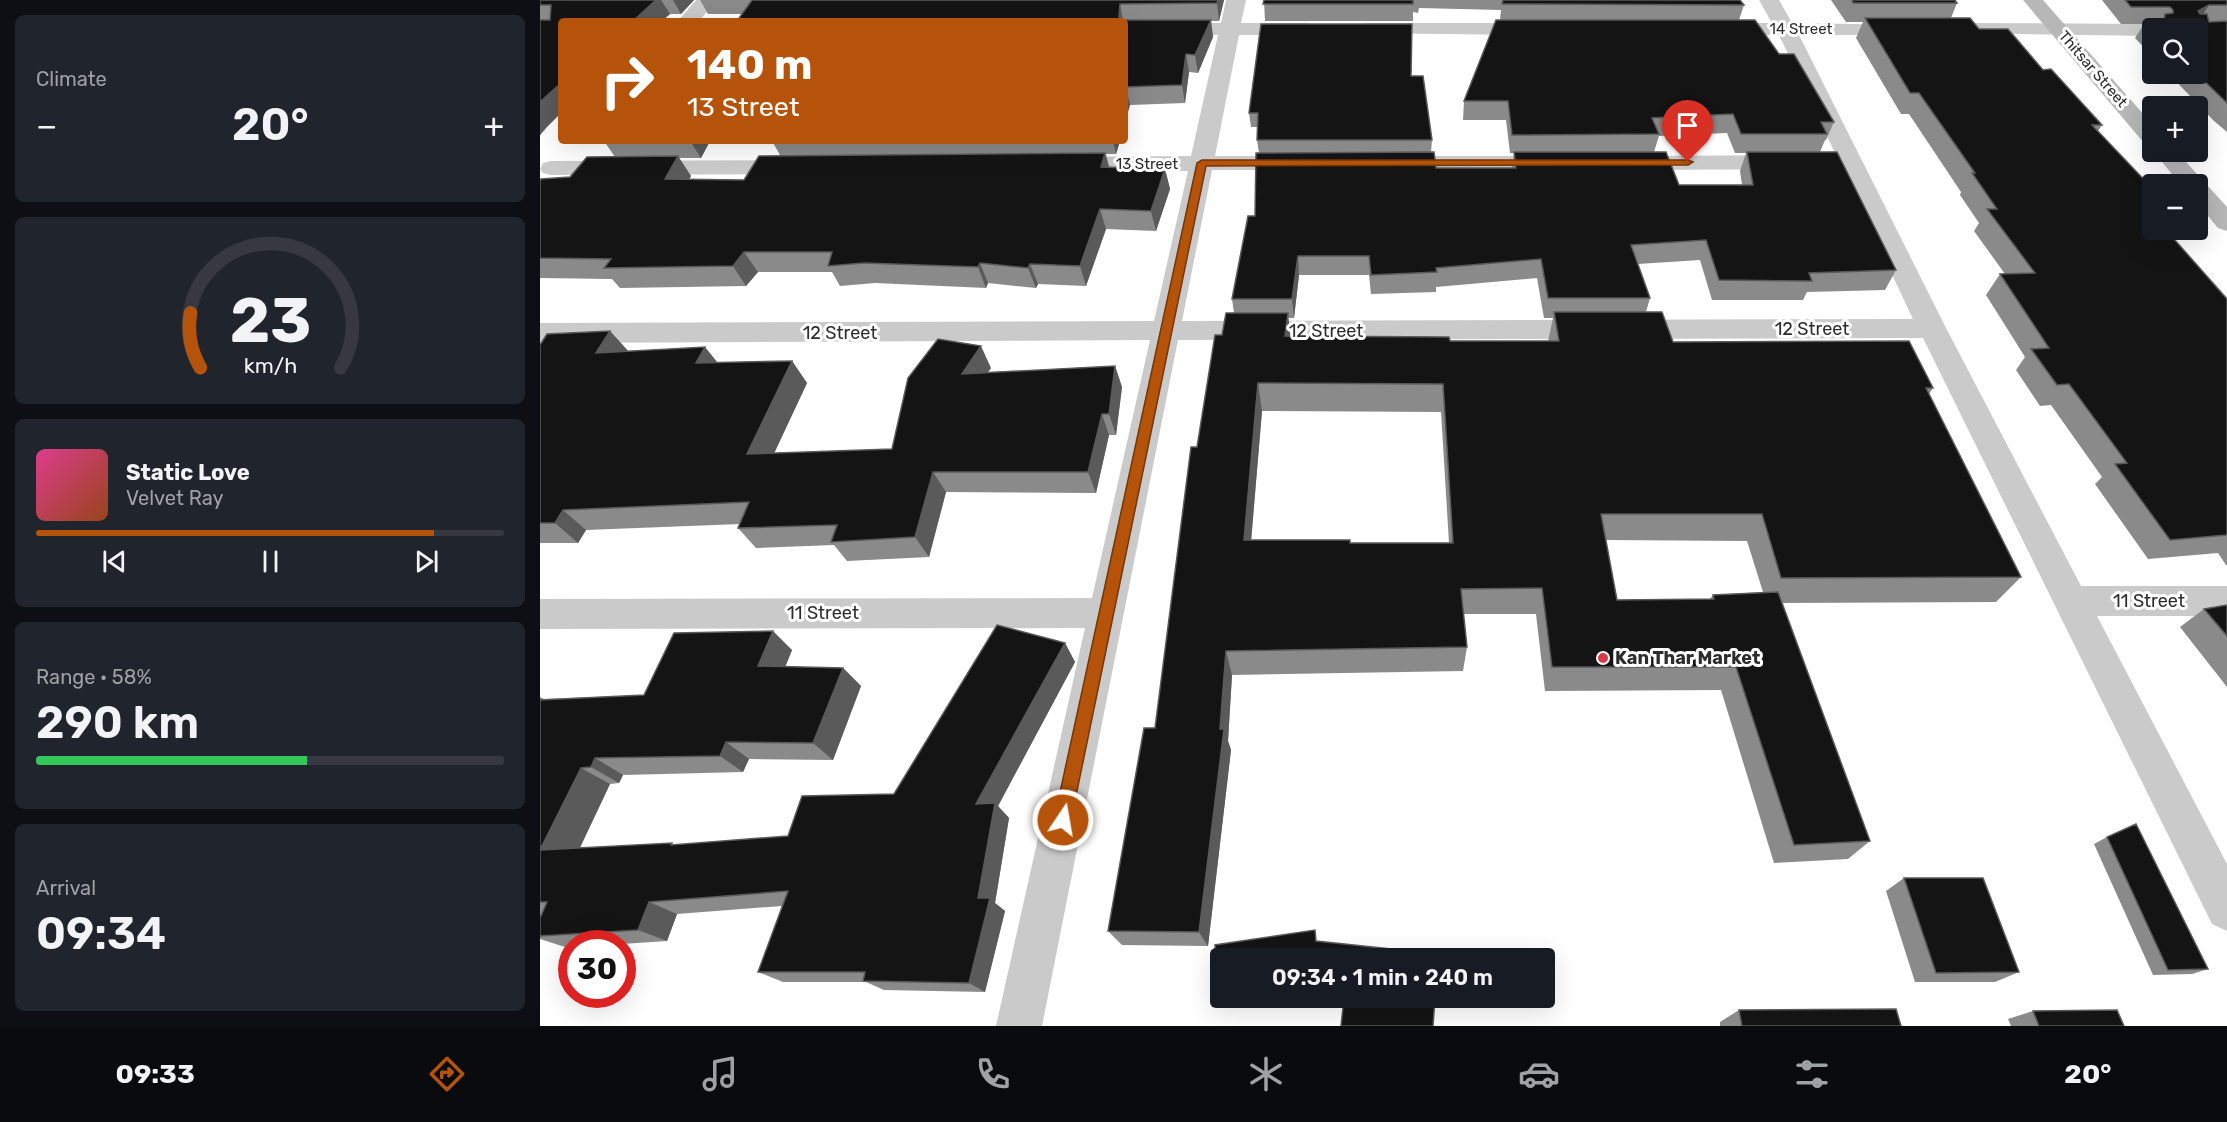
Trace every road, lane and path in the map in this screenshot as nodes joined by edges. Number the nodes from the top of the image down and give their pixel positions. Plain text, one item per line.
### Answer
1 (707, 0) edge
2 (1769, 0) edge
3 (2033, 0) edge
4 (1233, 15) edge
5 (691, 18) edge
6 (1128, 29) edge
7 (1324, 29) edge
8 (1348, 29) edge
9 (1561, 29) edge
10 (1691, 29) edge
11 (1786, 29) junction
12 (2059, 29) junction
13 (2142, 30) edge
14 (2142, 126) edge
15 (570, 148) dead end
16 (1851, 162) junction
17 (2174, 162) edge
18 (1202, 163) junction
19 (1320, 163) edge
20 (1367, 163) edge
21 (1036, 165) edge
22 (823, 166) edge
23 (546, 174) edge
24 (2184, 174) edge
25 (2208, 201) edge
26 (2227, 223) edge
27 (1932, 328) junction
28 (1166, 332) junction
29 (540, 333) edge
30 (2070, 601) junction
31 (2227, 602) edge
32 (1107, 613) junction
33 (540, 614) edge
34 (2227, 909) edge
35 (1019, 1026) edge

1 - 5 street
2 - 11 street
3 - 12 street, Thitsar Street
4 - 6 street
4 - 7 street
4 - 18 street
8 - 9 street
10 - 11 street, 14 Street
11 - 12 street, 14 Street
11 - 16 street
12 - 13 street, 14 Street
12 - 14 street, Thitsar Street
15 - 23 street
16 - 20 street
16 - 27 street
17 - 24 street
18 - 19 street, 13 Street
18 - 21 street, 13 Street
18 - 28 street
22 - 23 street
25 - 26 street
27 - 28 street, 12 Street
27 - 30 street
28 - 29 street, 12 Street
28 - 32 street
30 - 31 street, 11 Street
30 - 34 street
32 - 33 street, 11 Street
32 - 35 street

